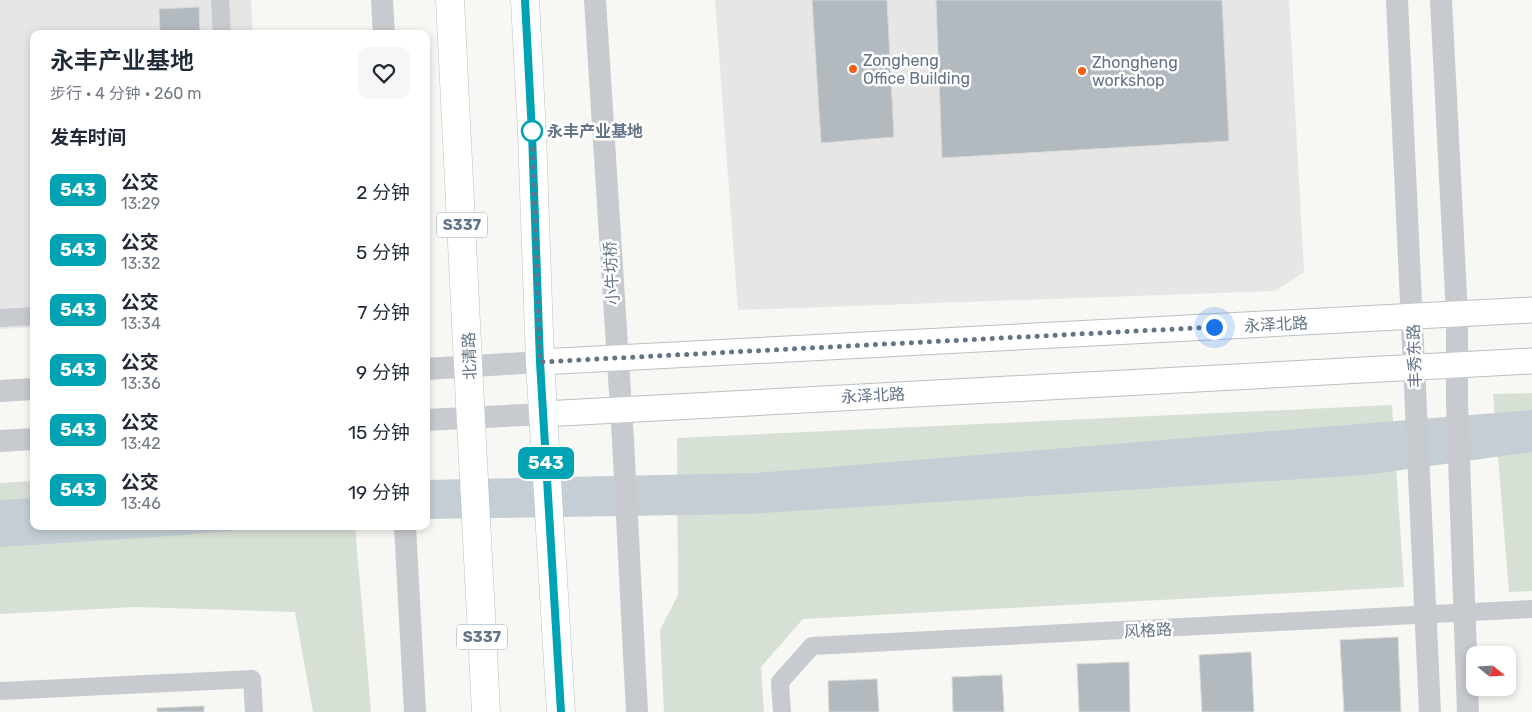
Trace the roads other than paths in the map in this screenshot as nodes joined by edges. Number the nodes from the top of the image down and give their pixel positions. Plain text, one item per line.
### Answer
1 (220, 0) edge
2 (382, 0) edge
3 (450, 0) edge
4 (525, 0) edge
5 (595, 0) edge
6 (1397, 0) edge
7 (1441, 0) edge
8 (222, 30) edge
9 (384, 30) edge
10 (1532, 310) edge
11 (1457, 315) junction
12 (30, 316) edge
13 (1413, 316) junction
14 (0, 318) edge
15 (616, 358) junction
16 (1532, 361) edge
17 (540, 362) junction
18 (1458, 366) junction
19 (469, 367) junction
20 (1415, 368) junction
21 (430, 370) edge
22 (30, 389) edge
23 (0, 391) edge
24 (620, 408) junction
25 (544, 414) junction
26 (471, 417) junction
27 (430, 420) edge
28 (30, 439) edge
29 (0, 441) edge
30 (406, 530) edge
31 (1532, 610) edge
32 (1465, 614) junction
33 (1426, 616) junction
34 (0, 691) edge
35 (254, 712) edge
36 (415, 712) edge
37 (486, 712) edge
38 (561, 712) edge
39 (637, 712) edge
40 (782, 712) edge
41 (1430, 712) edge
42 (1468, 712) edge

1 - 8 street
2 - 9 street
3 - 19 main road, 北清路 / S337
4 - 17 main road
5 - 15 street, 小牛坊桥
6 - 13 street, 丰秀东路
7 - 11 street
10 - 11 main road, 永泽北路
11 - 13 main road, 永泽北路
11 - 18 street
12 - 14 street
13 - 15 main road, 永泽北路
13 - 20 street, 丰秀东路
15 - 17 main road, 永泽北路
15 - 24 street, 小牛坊桥
16 - 18 main road, 永泽北路
17 - 19 street
17 - 25 main road
18 - 20 main road, 永泽北路
18 - 32 street
19 - 21 street
19 - 26 main road, 北清路 / S337
20 - 24 main road, 永泽北路
20 - 33 street, 丰秀东路
22 - 23 street
24 - 25 main road, 永泽北路
24 - 39 street, 小牛坊桥
25 - 26 street
25 - 38 main road
26 - 27 street
26 - 37 main road, 北清路 / S337
28 - 29 street
30 - 36 street
31 - 32 street, 风格路
32 - 33 street, 风格路
32 - 42 street
33 - 40 street, 风格路
33 - 41 street, 丰秀东路
34 - 35 street

